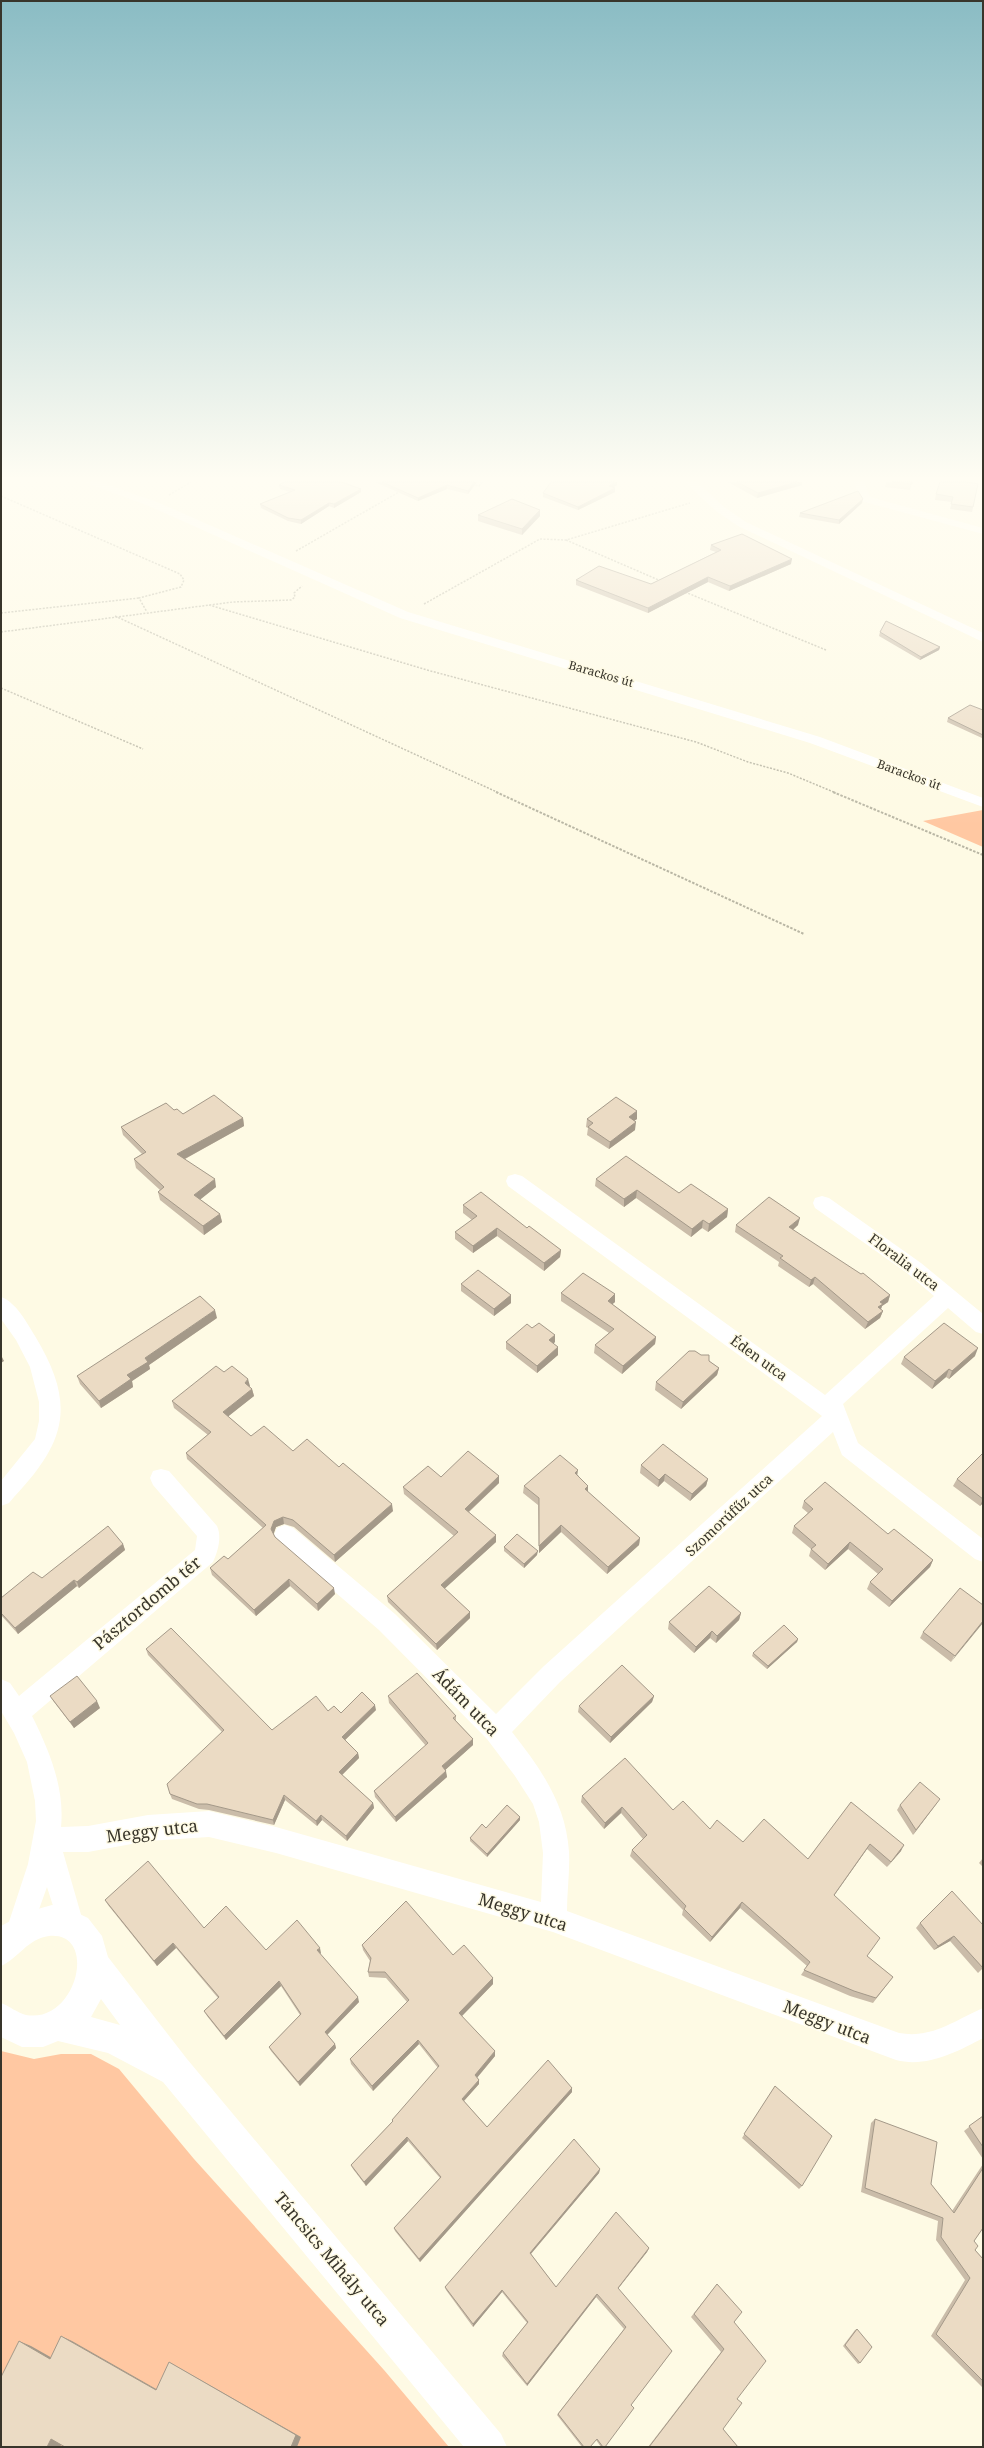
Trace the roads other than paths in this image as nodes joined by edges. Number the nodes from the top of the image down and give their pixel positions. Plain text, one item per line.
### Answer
1 (363, 596) edge
2 (893, 596) edge
3 (983, 638) edge
4 (983, 803) edge
5 (515, 1181) dead end
6 (822, 1204) dead end
7 (948, 1296) junction
8 (1, 1305) edge
9 (983, 1326) edge
10 (837, 1415) junction
11 (161, 1478) dead end
12 (1, 1496) edge
13 (286, 1535) dead end
14 (983, 1552) edge
15 (1, 1691) edge
16 (17, 1712) junction
17 (496, 1731) junction
18 (47, 1840) junction
19 (553, 1919) junction
20 (71, 1925) junction
21 (6, 1943) edge
22 (94, 1964) junction
23 (1, 2019) edge
24 (983, 2022) edge
25 (59, 2025) junction
26 (175, 2071) junction
27 (488, 2447) edge

1 - 4 street, Barackos út
2 - 3 street
5 - 10 street, Éden utca
6 - 7 street, Floralia utca
7 - 9 street, Floralia utca
7 - 10 street
8 - 12 street
10 - 14 street
10 - 17 street, Szomorúfűz utca
11 - 16 street, Pásztordomb tér
13 - 17 street, Ádám utca
15 - 16 street
16 - 18 street
17 - 19 street, Ádám utca
18 - 19 street, Meggy utca
18 - 20 street
18 - 21 street
19 - 24 street, Meggy utca
20 - 21 street
20 - 22 street
22 - 25 street
22 - 26 street, Táncsics Mihály utca
23 - 25 street
25 - 26 street, Táncsics Mihály utca
26 - 27 street, Táncsics Mihály utca

